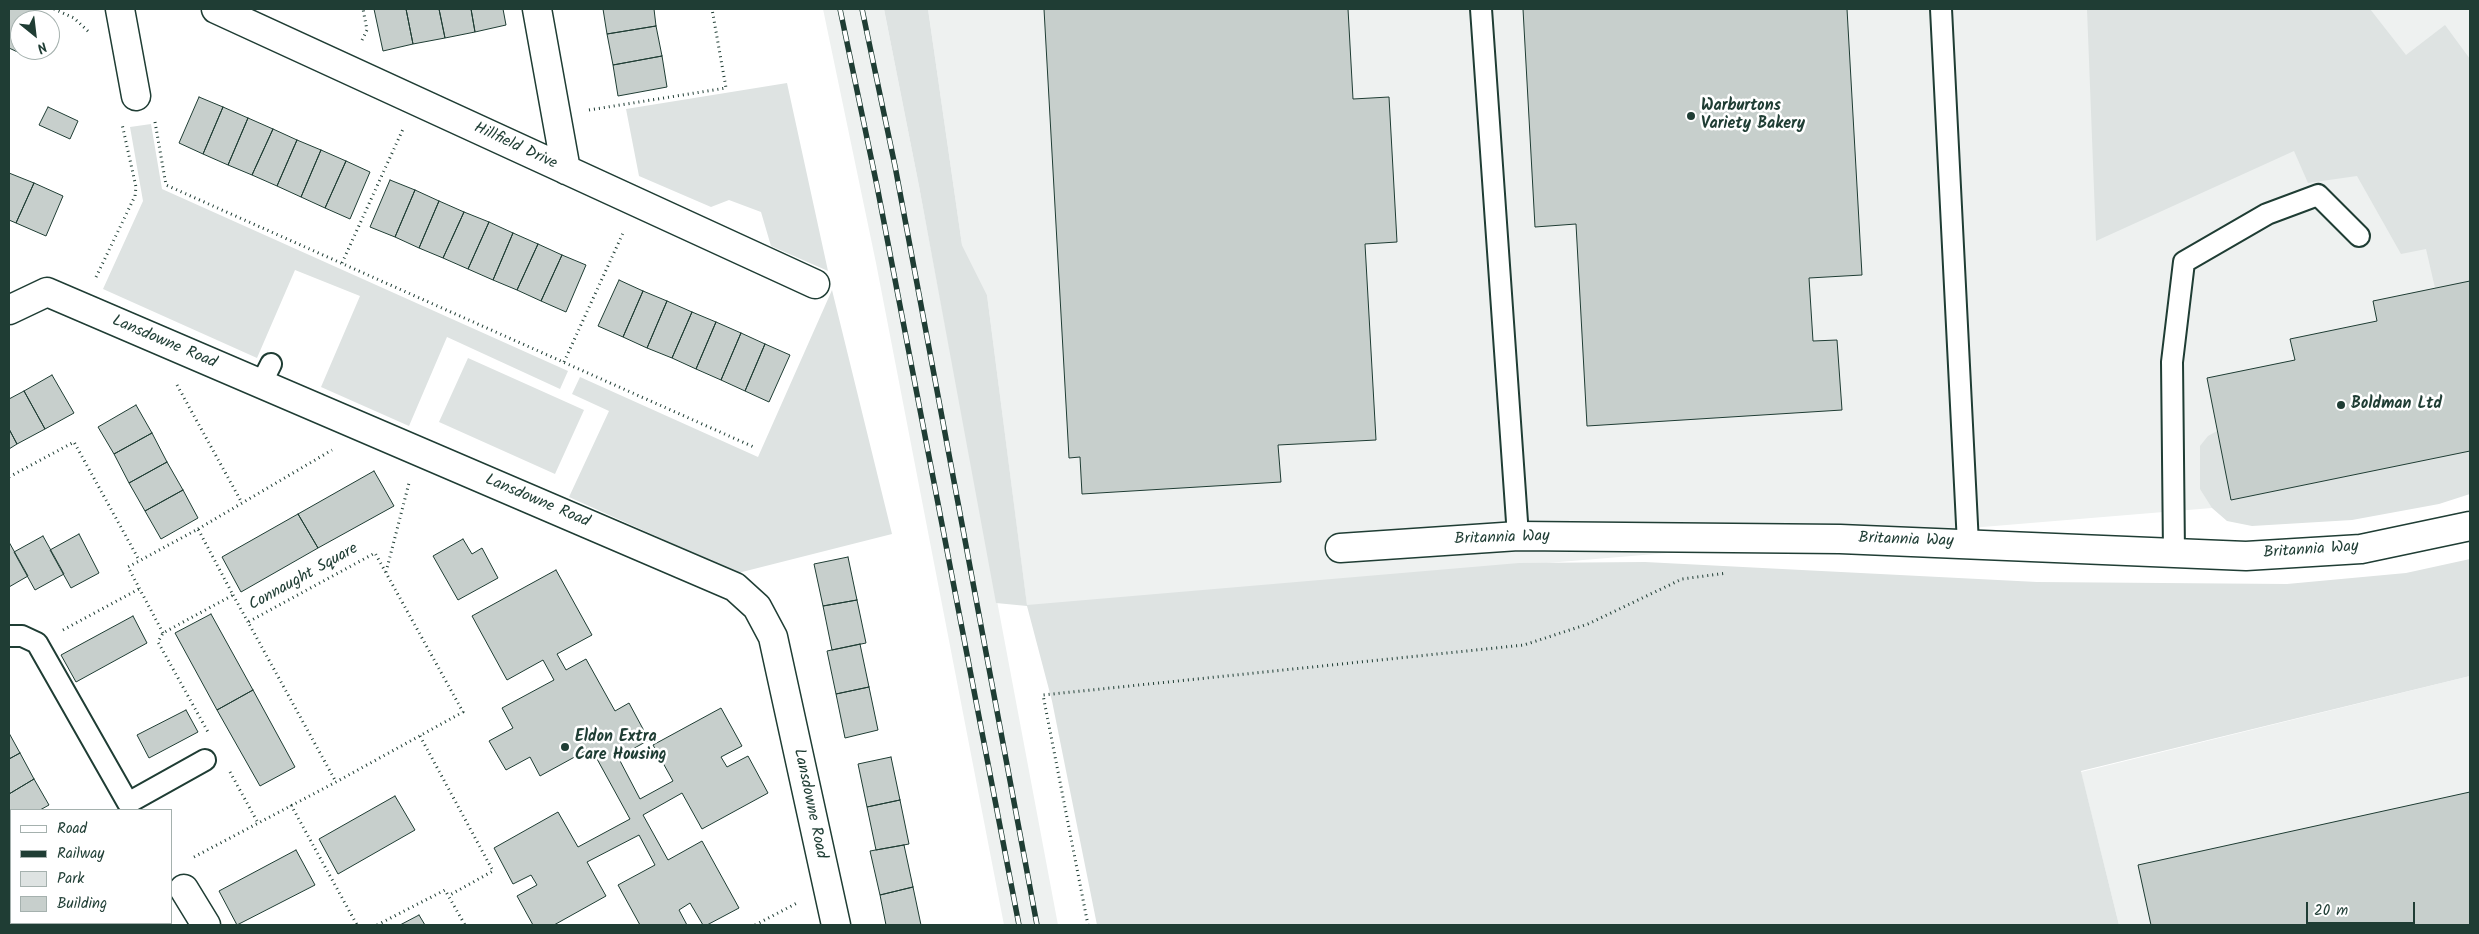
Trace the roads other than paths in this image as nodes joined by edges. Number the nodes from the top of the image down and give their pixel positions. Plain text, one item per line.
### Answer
1 (120, 9) edge
2 (216, 9) edge
3 (537, 9) edge
4 (1481, 9) edge
5 (1941, 9) edge
6 (136, 96) road end
7 (566, 170) junction
8 (2359, 236) dead end
9 (815, 284) dead end
10 (9, 310) edge
11 (2470, 526) edge
12 (1518, 536) junction
13 (1968, 544) junction
14 (1340, 548) dead end
15 (2174, 553) junction
16 (9, 636) edge
17 (205, 760) dead end
18 (184, 889) dead end
19 (206, 925) edge
20 (836, 925) edge

1 - 6 street
2 - 7 street, Hillfield Drive
3 - 7 street
4 - 12 lane
5 - 13 lane
7 - 9 street, Hillfield Drive
8 - 15 lane
10 - 20 street, Lansdowne Road
11 - 15 street, Britannia Way
12 - 13 street, Britannia Way
12 - 14 street, Britannia Way
13 - 15 street, Britannia Way
16 - 17 lane
18 - 19 street

